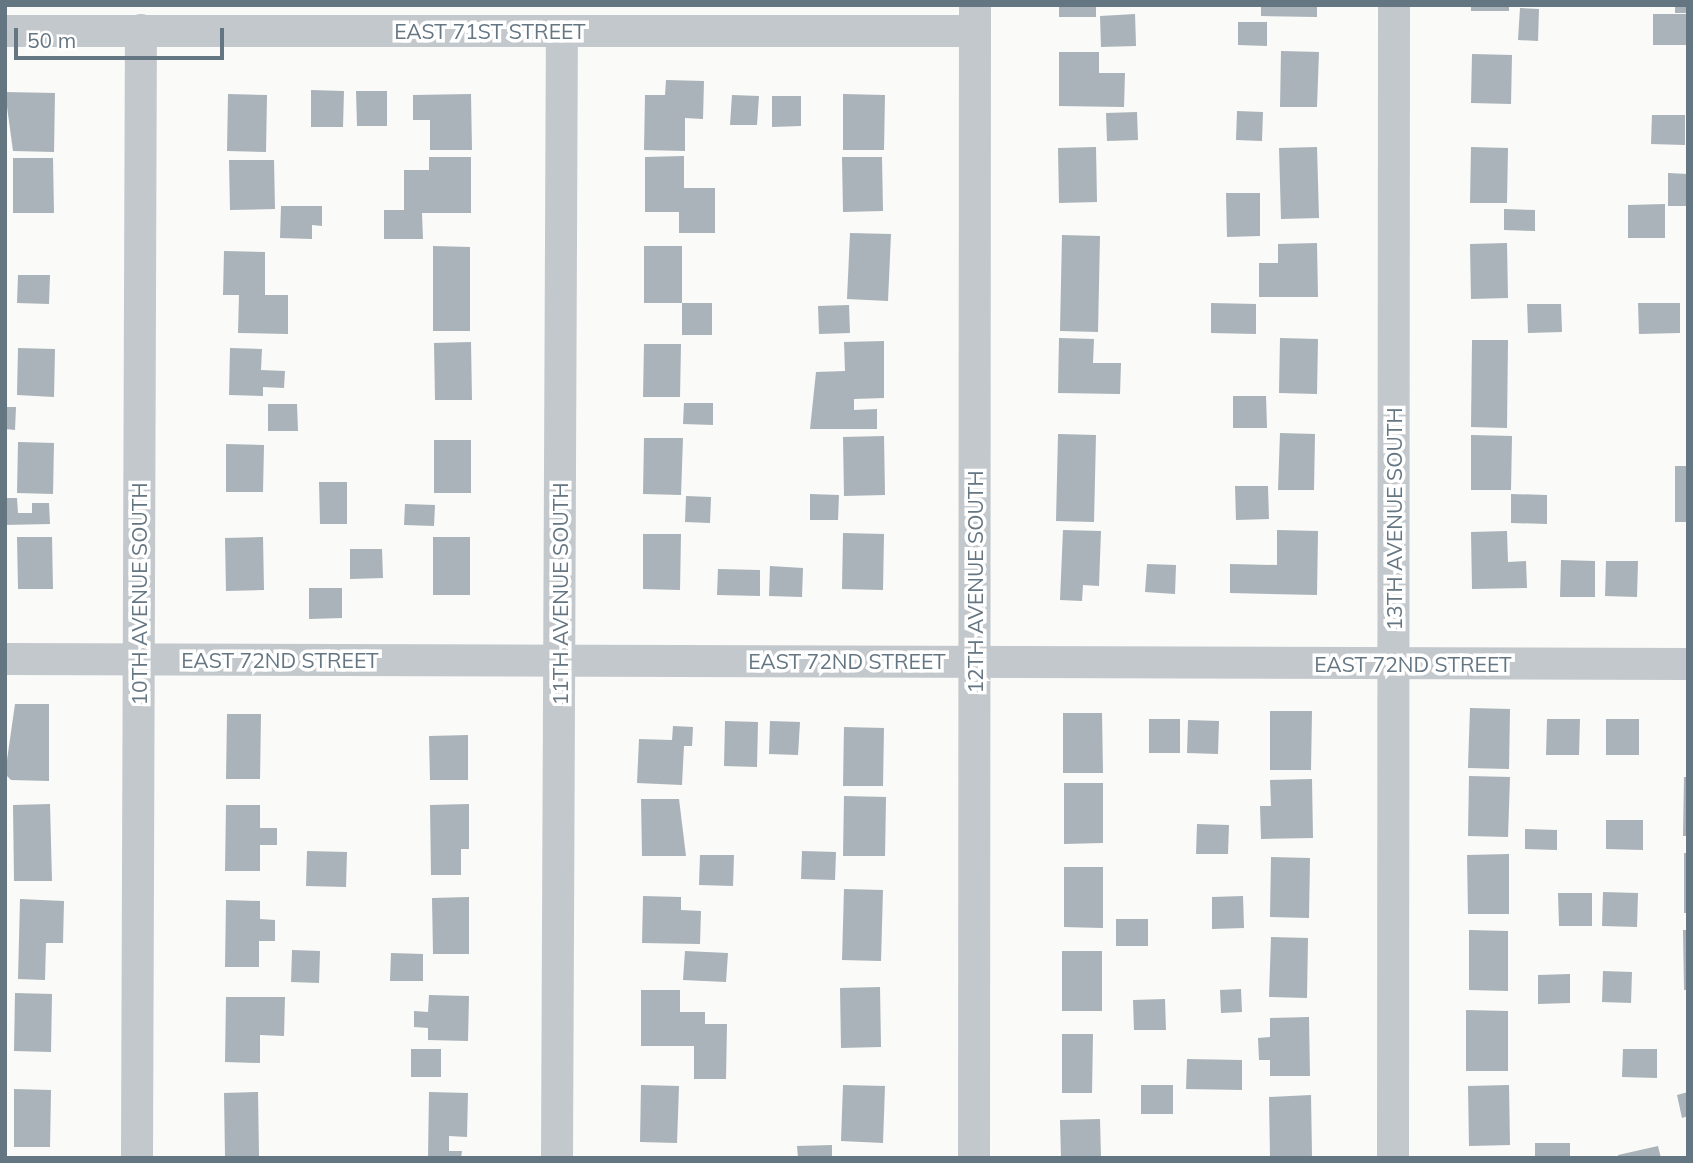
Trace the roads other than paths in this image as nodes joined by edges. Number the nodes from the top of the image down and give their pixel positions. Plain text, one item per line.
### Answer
1 (1394, 5) edge
2 (975, 18) edge
3 (141, 30) junction
4 (5, 31) edge
5 (562, 31) junction
6 (5, 659) edge
7 (139, 659) junction
8 (559, 661) junction
9 (975, 661) junction
10 (1395, 664) junction
11 (1688, 664) edge
12 (137, 1158) edge
13 (558, 1158) edge
14 (974, 1158) edge
15 (1393, 1158) edge

1 - 10 street, 13TH AVENUE SOUTH
2 - 5 street, EAST 71ST STREET
2 - 9 street, 12TH AVENUE SOUTH
3 - 4 street, EAST 71ST STREET
3 - 5 street, EAST 71ST STREET
3 - 7 street, 10TH AVENUE SOUTH
5 - 8 street, 11TH AVENUE SOUTH
6 - 7 street, EAST 72ND STREET
7 - 8 street, EAST 72ND STREET
7 - 12 street, 10TH AVENUE SOUTH
8 - 9 street, EAST 72ND STREET
8 - 13 street, 11TH AVENUE SOUTH
9 - 10 street, EAST 72ND STREET
9 - 14 street, 12TH AVENUE SOUTH
10 - 11 street, EAST 72ND STREET
10 - 15 street, 13TH AVENUE SOUTH

